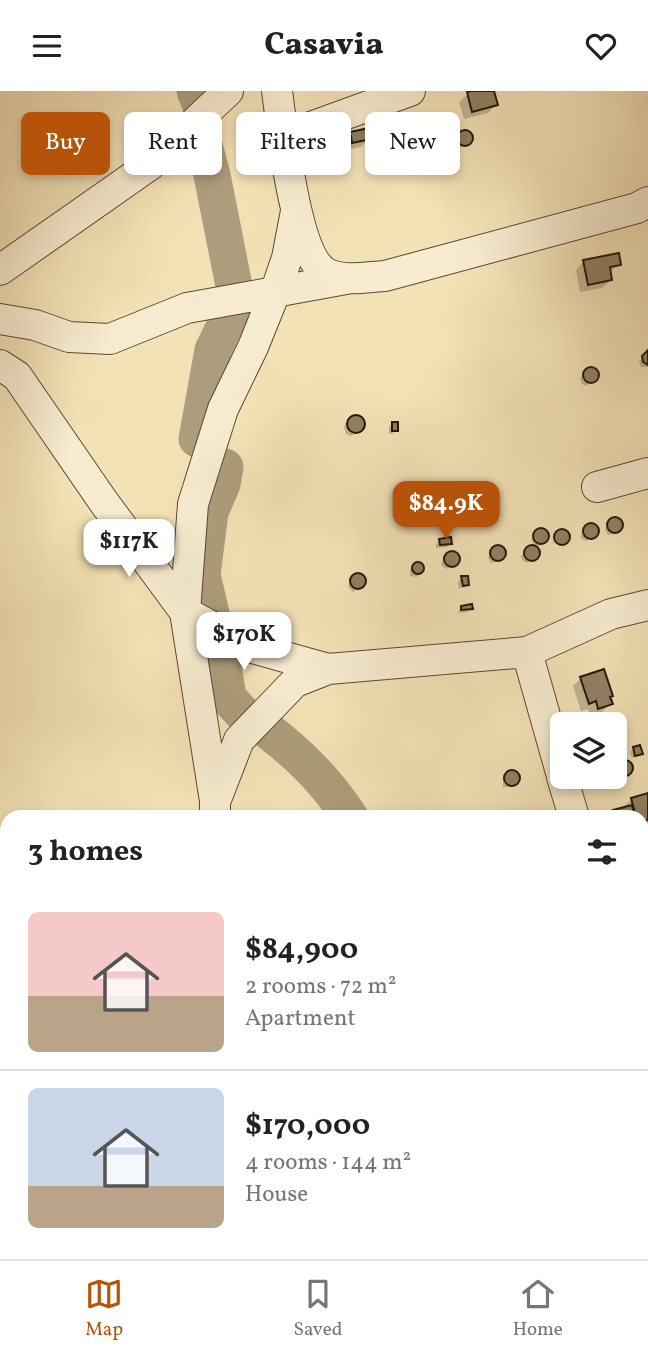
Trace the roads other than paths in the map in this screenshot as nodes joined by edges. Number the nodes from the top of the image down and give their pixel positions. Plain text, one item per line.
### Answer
1 (228, 91) edge
2 (277, 91) edge
3 (410, 91) edge
4 (280, 112) edge
5 (351, 112) edge
6 (290, 175) edge
7 (648, 202) edge
8 (296, 211) junction
9 (0, 270) edge
10 (346, 279) junction
11 (276, 290) junction
12 (0, 319) edge
13 (0, 365) edge
14 (648, 473) edge
15 (597, 487) dead end
16 (648, 605) edge
17 (185, 612) junction
18 (527, 652) junction
19 (328, 669) junction
20 (550, 734) edge
21 (566, 789) edge
22 (220, 810) edge
23 (221, 810) edge
24 (572, 810) edge

1 - 9 street
2 - 4 street
3 - 5 street
6 - 8 street
7 - 10 street
8 - 10 street
8 - 11 street
10 - 11 street
11 - 12 street
11 - 17 street
13 - 17 street
14 - 15 street
16 - 18 street
17 - 19 street
17 - 22 street
18 - 19 street
18 - 20 street
19 - 23 street
21 - 24 street

